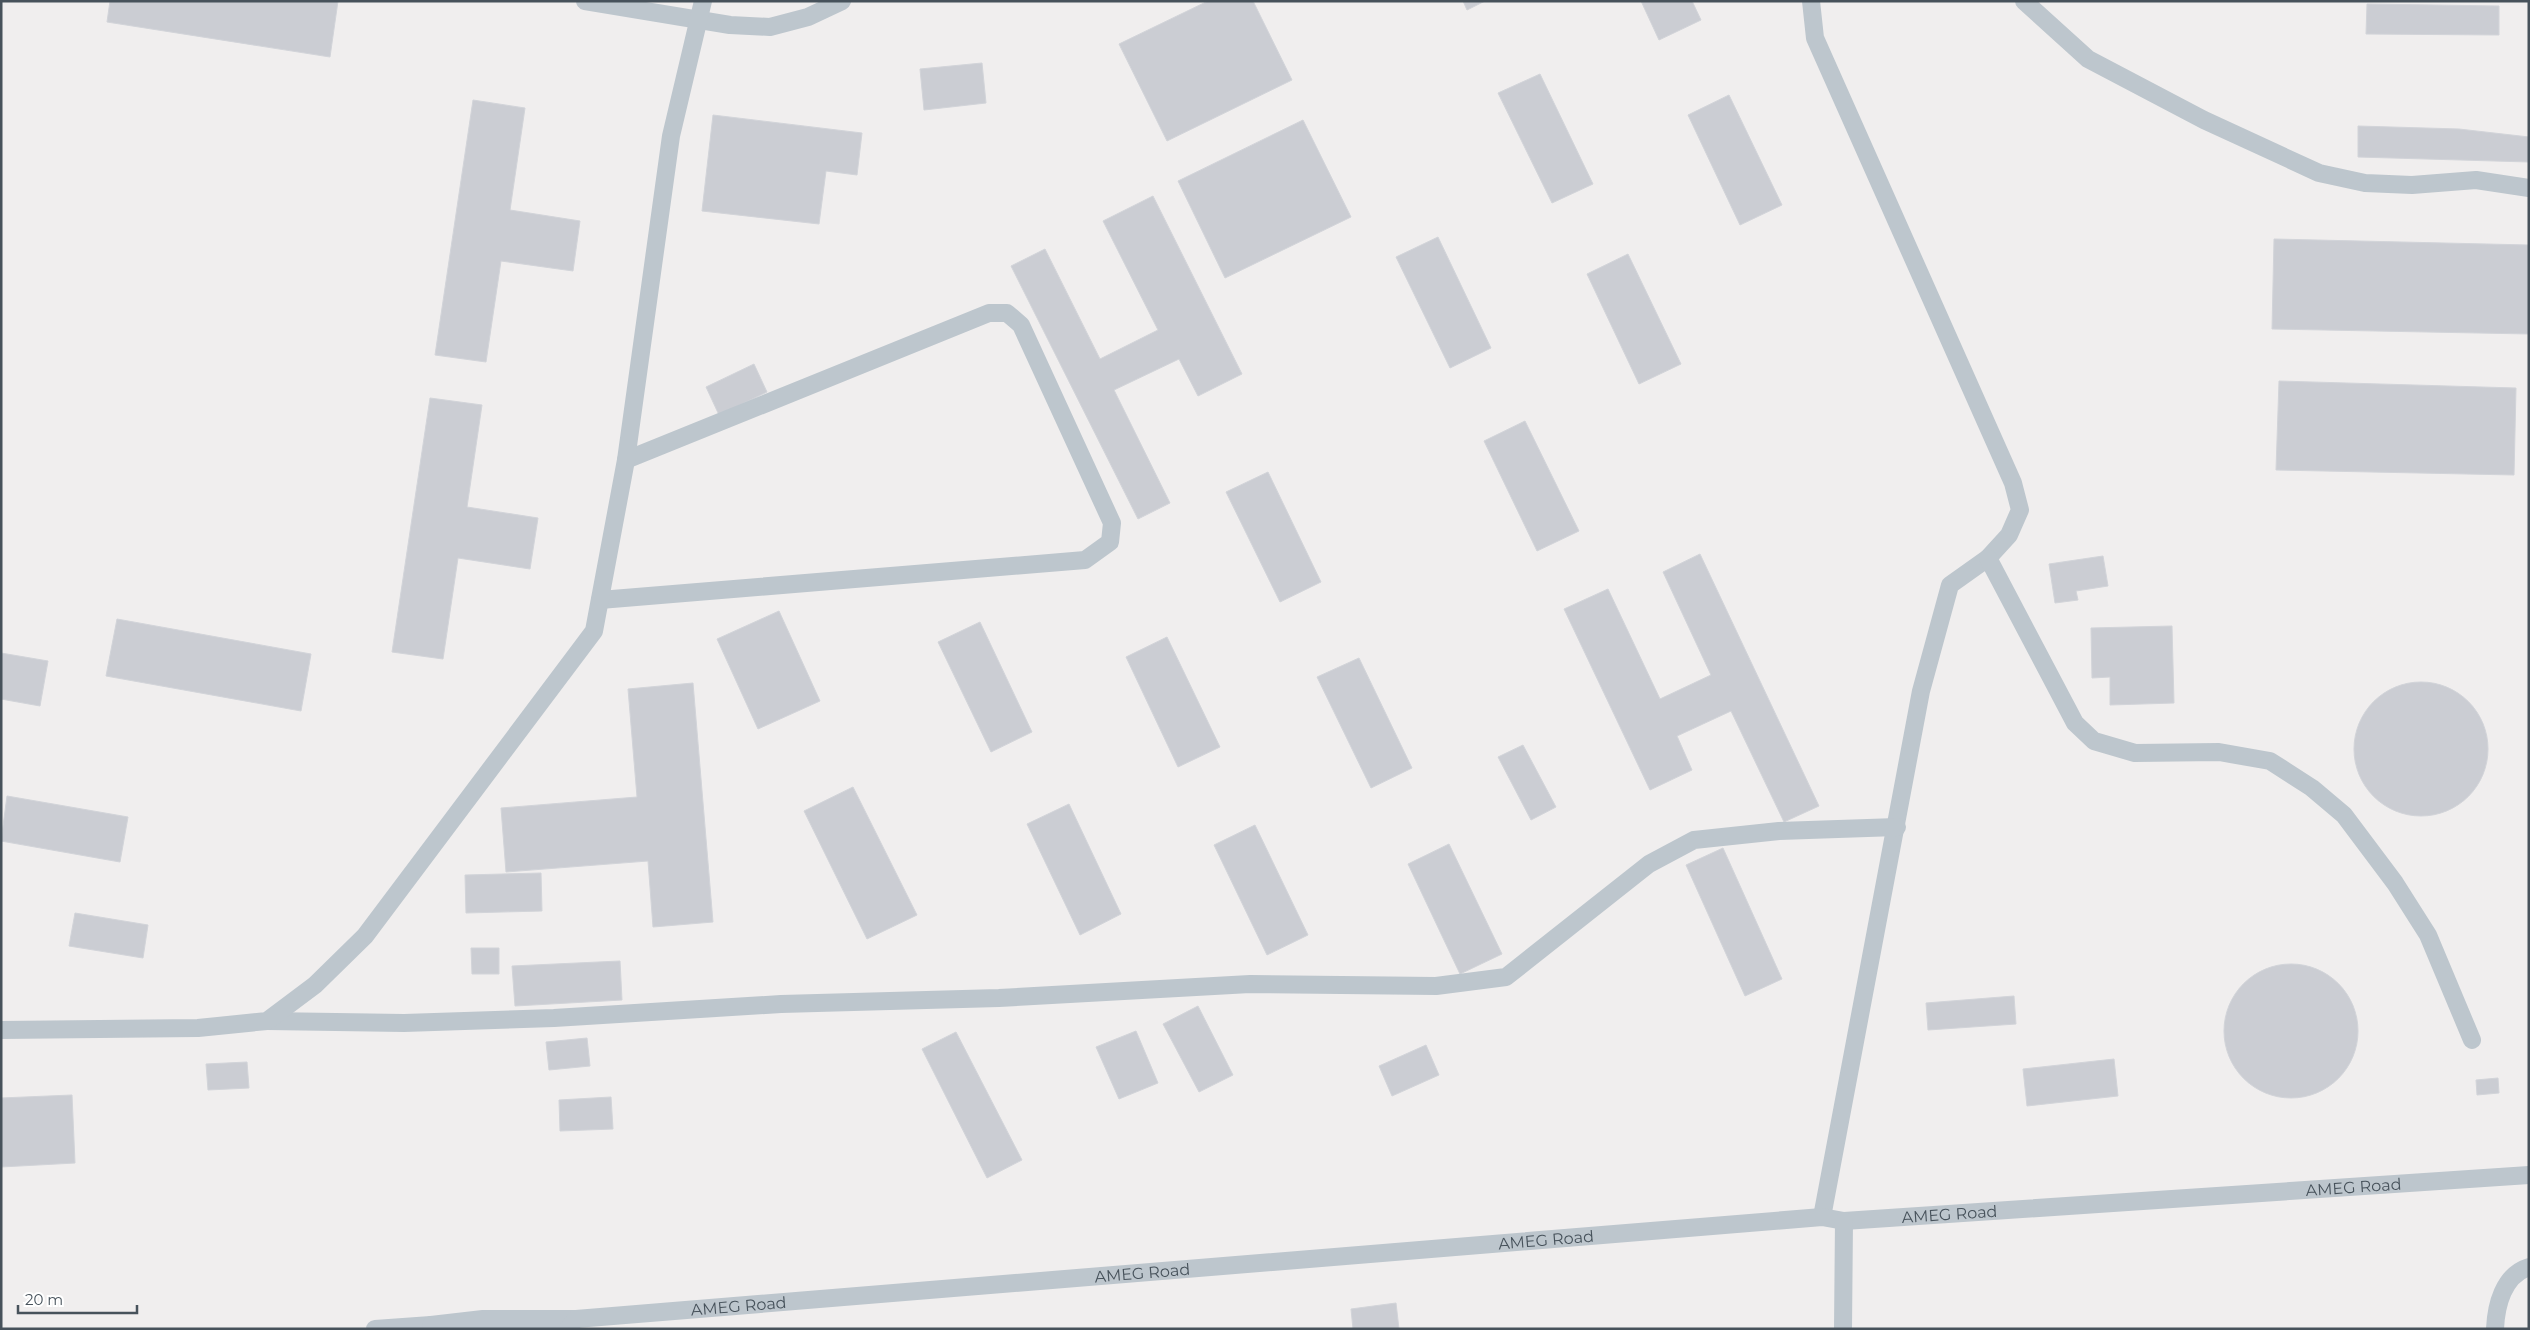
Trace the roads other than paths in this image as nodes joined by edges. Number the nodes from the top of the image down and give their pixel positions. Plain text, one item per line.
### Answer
1 (584, 1) edge
2 (703, 1) edge
3 (842, 1) edge
4 (1811, 1) edge
5 (2024, 1) edge
6 (700, 20) junction
7 (2529, 188) edge
8 (626, 460) junction
9 (1988, 558) junction
10 (600, 600) junction
11 (1897, 827) junction
12 (267, 1021) junction
13 (1, 1030) edge
14 (2472, 1040) dead end
15 (2529, 1175) edge
16 (1822, 1217) junction
17 (1844, 1221) junction
18 (2529, 1267) edge
19 (572, 1324) edge
20 (432, 1327) edge
21 (375, 1329) edge
22 (1842, 1329) edge
23 (2496, 1329) edge

1 - 6 lane
2 - 6 lane
3 - 6 lane
4 - 9 lane
5 - 7 lane
6 - 8 lane
8 - 10 lane
8 - 10 lane
9 - 11 lane
9 - 14 lane
10 - 12 lane
11 - 12 lane
11 - 16 lane
12 - 13 lane
15 - 17 lane, AMEG Road
16 - 17 lane, AMEG Road
16 - 19 lane, AMEG Road
17 - 22 lane
18 - 23 lane
19 - 20 lane, AMEG Road
20 - 21 lane, AMEG Road

